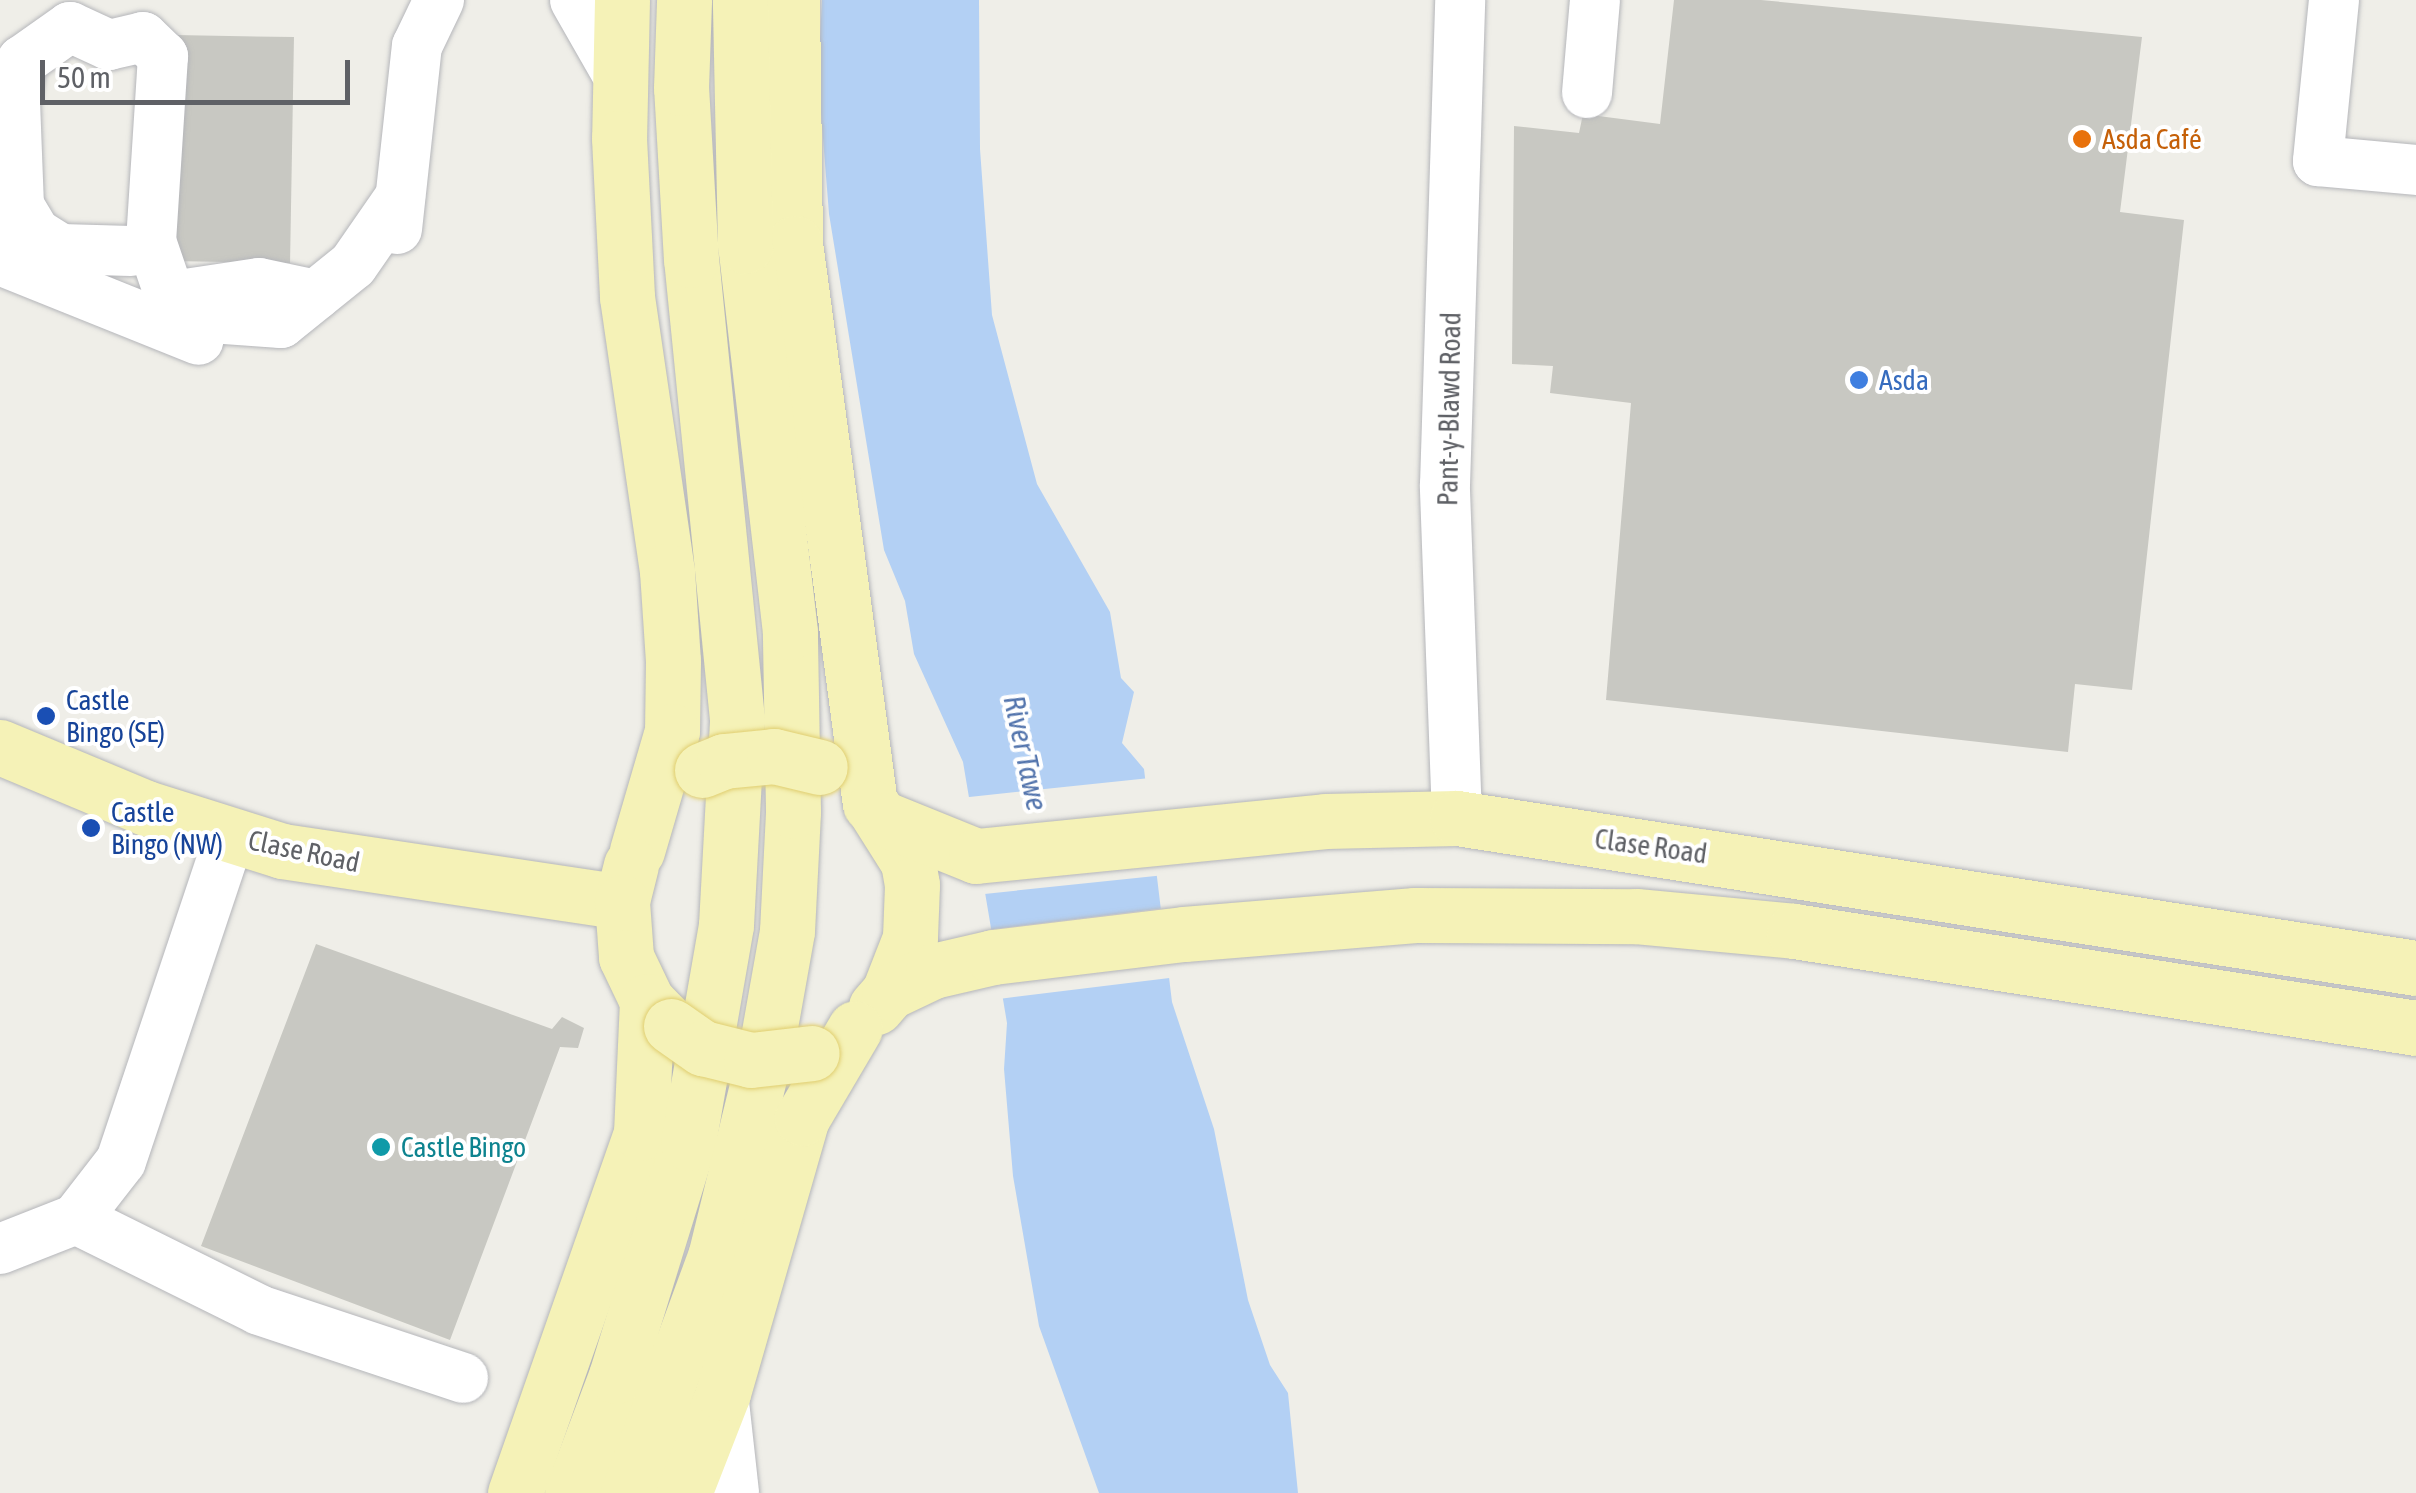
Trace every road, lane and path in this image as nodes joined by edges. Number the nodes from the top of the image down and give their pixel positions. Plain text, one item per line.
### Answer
1 (440, 0) edge
2 (575, 0) edge
3 (622, 0) edge
4 (684, 0) edge
5 (740, 0) edge
6 (792, 0) edge
7 (1460, 0) edge
8 (1595, 0) edge
9 (2334, 0) edge
10 (619, 77) junction
11 (1587, 93) dead end
12 (2416, 170) edge
13 (400, 198) junction
14 (9, 222) edge
15 (131, 250) dead end
16 (0, 260) edge
17 (0, 748) edge
18 (878, 812) junction
19 (1457, 818) junction
20 (230, 835) junction
21 (629, 877) junction
22 (2416, 968) edge
23 (659, 1014) junction
24 (852, 1024) junction
25 (2416, 1028) edge
26 (76, 1219) junction
27 (0, 1249) edge
28 (462, 1378) dead end
29 (727, 1492) edge
30 (516, 1493) edge
31 (572, 1493) edge
32 (628, 1493) edge

1 - 13 street
2 - 10 street
3 - 10 main road
4 - 31 main road
5 - 32 main road
6 - 18 main road
7 - 19 street, Pant-y-Blawd Road
8 - 11 street
9 - 12 street
10 - 21 main road
13 - 14 street
13 - 16 street
14 - 15 street
17 - 20 main road, Clase Road
18 - 19 main road, Clase Road
18 - 21 main road, bridge
18 - 24 main road
19 - 22 main road, Clase Road
20 - 21 main road, Clase Road
20 - 26 street
21 - 23 main road
23 - 24 main road, bridge
23 - 30 main road
24 - 25 main road
24 - 29 main road
26 - 27 street
26 - 28 street

